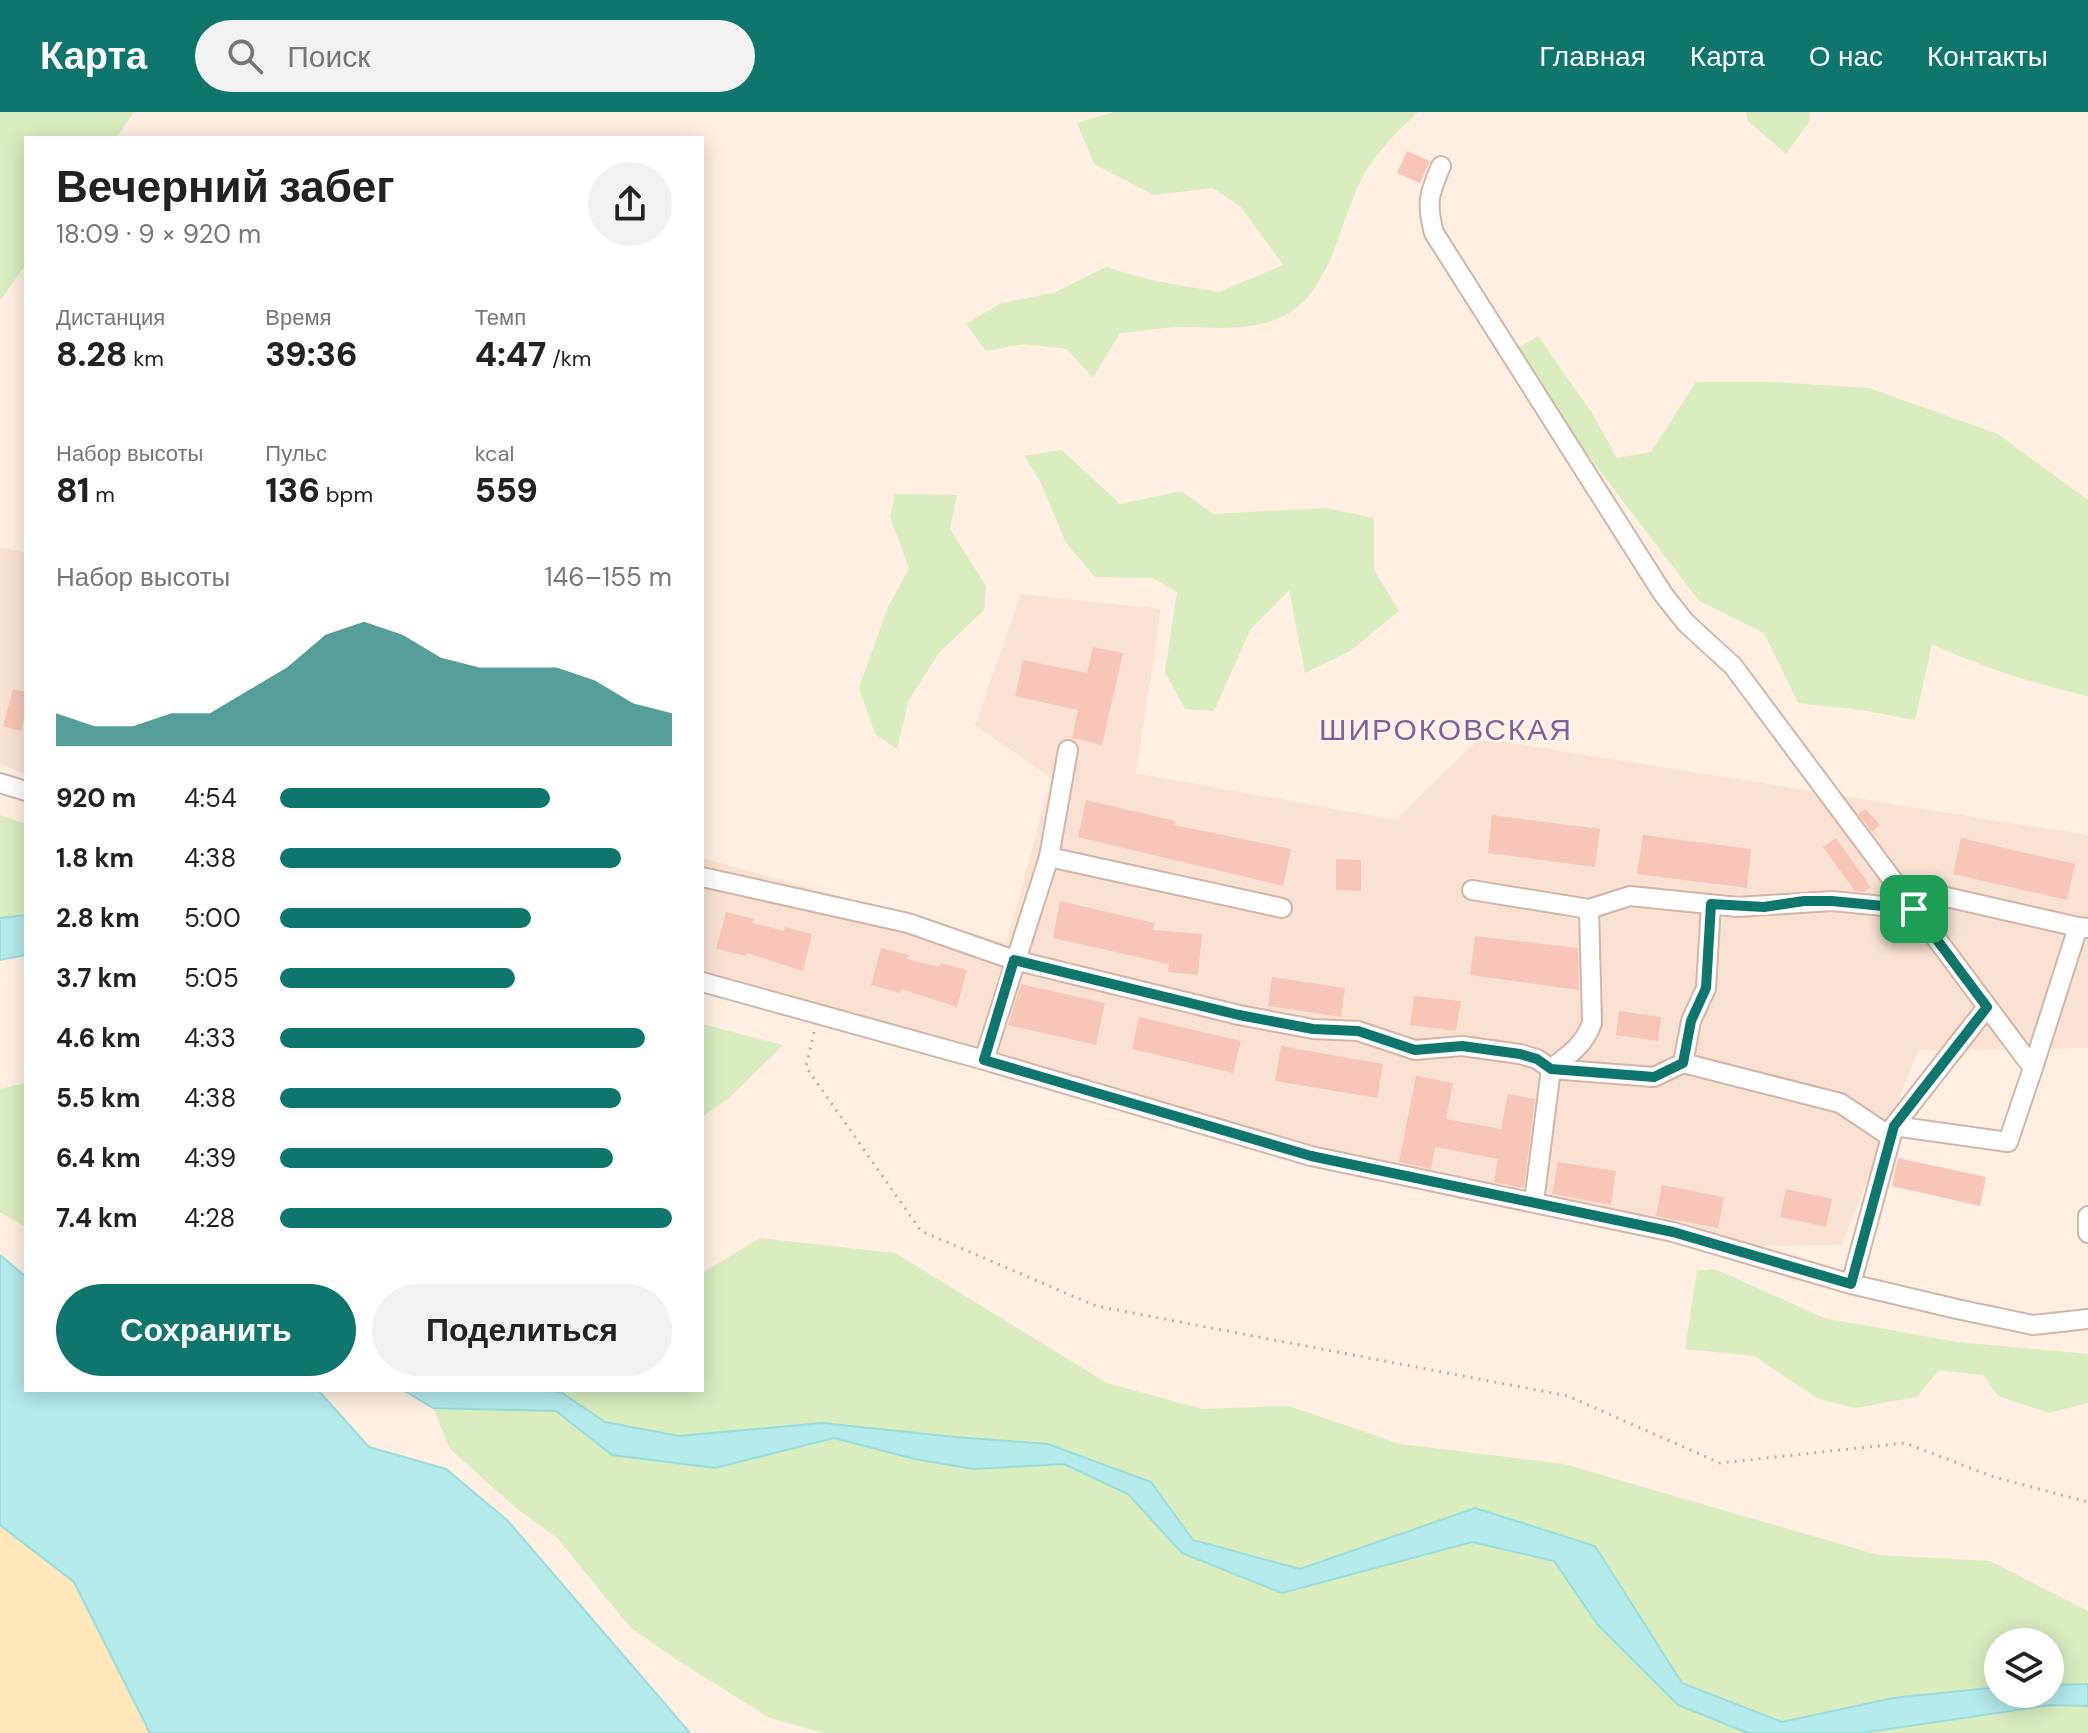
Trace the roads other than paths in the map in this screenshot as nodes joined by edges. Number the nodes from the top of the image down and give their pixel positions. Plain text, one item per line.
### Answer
1 (1441, 166) dead end
2 (1068, 750) dead end
3 (0, 783) edge
4 (24, 790) edge
5 (1049, 857) junction
6 (704, 877) edge
7 (1472, 890) dead end
8 (1711, 904) junction
9 (1282, 908) dead end
10 (1589, 909) junction
11 (1914, 909) junction
12 (2083, 927) edge
13 (1014, 960) junction
14 (704, 983) edge
15 (1987, 1007) junction
16 (984, 1060) junction
17 (1683, 1063) junction
18 (2033, 1068) junction
19 (1551, 1069) junction
20 (1892, 1132) junction
21 (1534, 1202) junction
22 (2088, 1216) edge
23 (2088, 1233) edge
24 (1851, 1284) junction
25 (2088, 1319) edge

1 - 11 street
2 - 5 street
3 - 4 street
5 - 9 street
5 - 13 street
6 - 13 street
7 - 10 street
8 - 10 street
8 - 11 street
8 - 17 street
10 - 19 street
11 - 12 street
11 - 15 street
12 - 18 street
13 - 16 street
13 - 19 street
14 - 16 street
15 - 18 street
15 - 20 street
16 - 21 street
17 - 19 street
17 - 20 street
18 - 20 street
19 - 21 street
20 - 24 street
21 - 24 street
22 - 23 street
24 - 25 street

